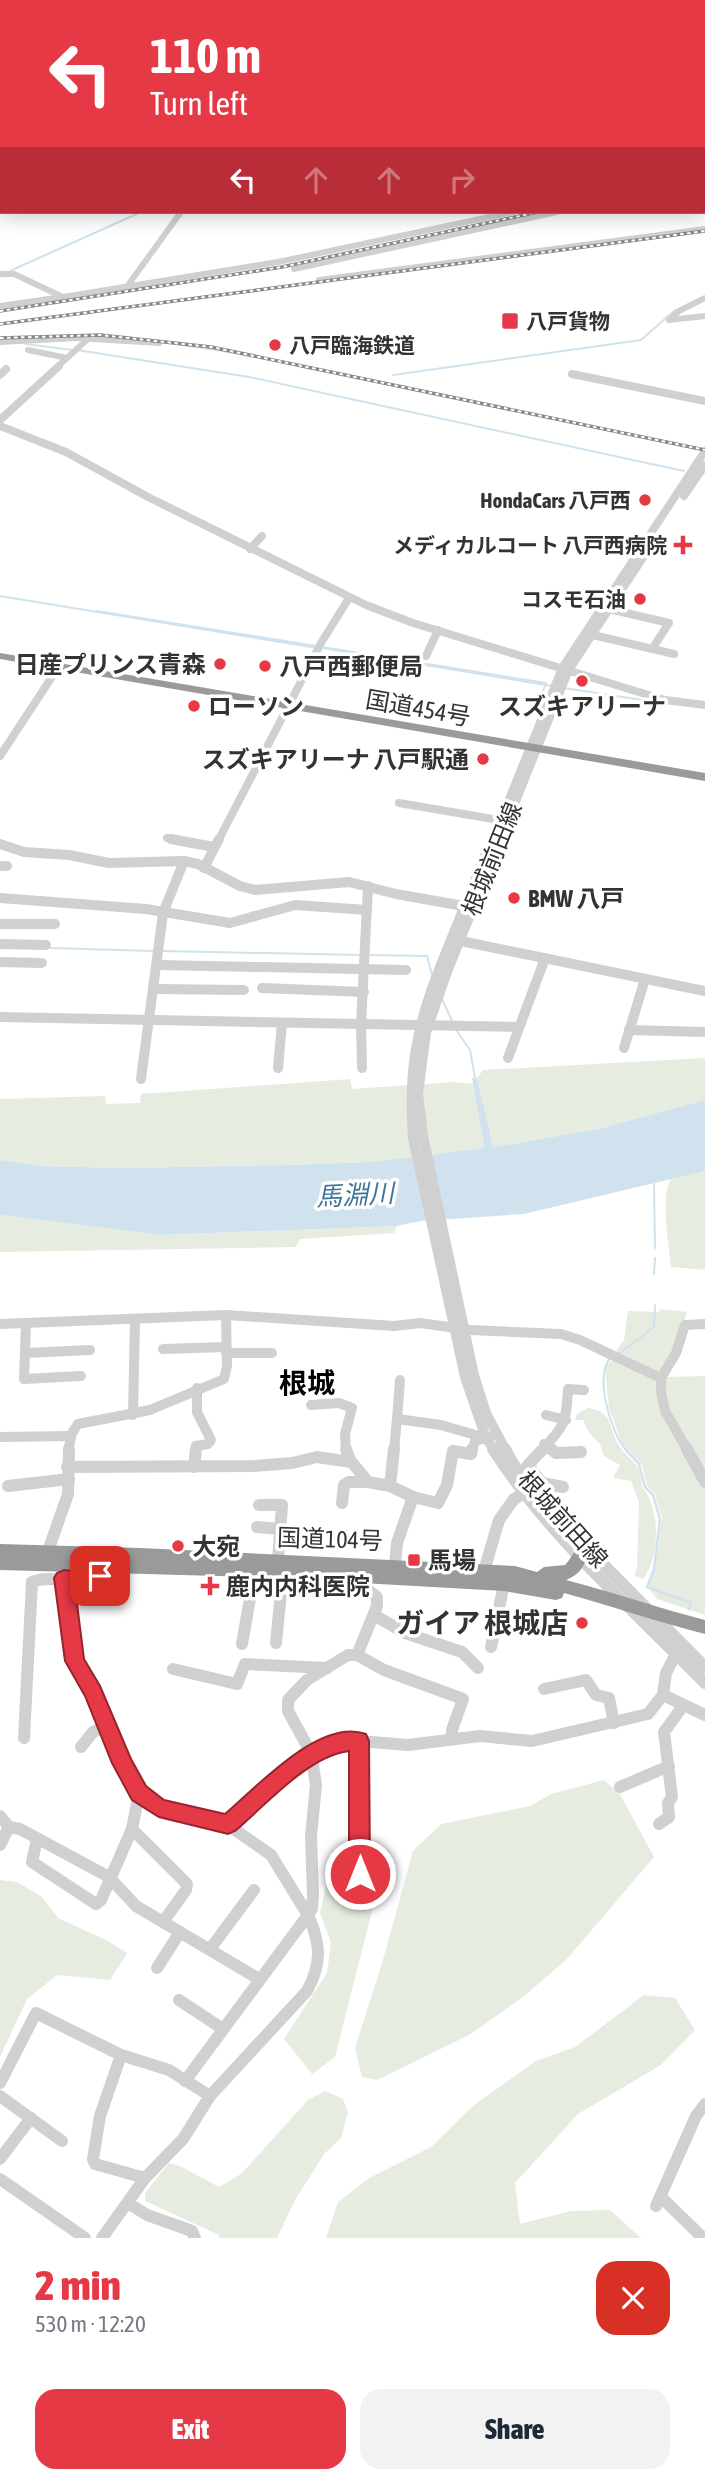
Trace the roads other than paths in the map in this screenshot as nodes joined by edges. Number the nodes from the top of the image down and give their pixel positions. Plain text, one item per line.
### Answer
1 (180, 214) edge
2 (504, 214) edge
3 (548, 214) edge
4 (705, 229) edge
5 (294, 269) dead end
6 (0, 275) edge
7 (319, 280) dead end
8 (126, 288) junction
9 (63, 297) junction
10 (705, 298) edge
11 (2, 305) edge
12 (705, 316) edge
13 (89, 338) junction
14 (0, 342) edge
15 (159, 343) dead end
16 (27, 350) dead end
17 (67, 358) junction
18 (572, 374) dead end
19 (705, 401) edge
20 (0, 420) edge
21 (0, 426) edge
22 (705, 451) edge
23 (705, 465) edge
24 (262, 536) dead end
25 (250, 549) junction
26 (349, 598) junction
27 (609, 609) junction
28 (438, 630) junction
29 (593, 635) junction
30 (652, 649) junction
31 (0, 653) edge
32 (674, 654) dead end
33 (426, 656) dead end
34 (59, 666) junction
35 (565, 669) junction
36 (289, 705) junction
37 (705, 705) edge
38 (4, 742) edge
39 (533, 746) junction
40 (0, 757) edge
41 (705, 775) edge
42 (399, 803) dead end
43 (499, 820) junction
44 (166, 838) dead end
45 (0, 844) edge
46 (214, 847) junction
47 (184, 861) junction
48 (204, 868) junction
49 (368, 886) junction
50 (0, 898) edge
51 (464, 906) junction
52 (367, 910) junction
53 (163, 913) junction
54 (0, 924) edge
55 (55, 924) dead end
56 (456, 940) junction
57 (0, 944) edge
58 (46, 945) dead end
59 (545, 958) junction
60 (0, 962) edge
61 (41, 962) dead end
62 (157, 965) junction
63 (365, 969) junction
64 (406, 970) dead end
65 (645, 979) junction
66 (262, 988) dead end
67 (153, 989) junction
68 (244, 990) dead end
69 (705, 991) edge
70 (364, 992) junction
71 (0, 1017) edge
72 (148, 1020) junction
73 (282, 1023) junction
74 (361, 1024) junction
75 (519, 1027) junction
76 (629, 1030) junction
77 (705, 1032) edge
78 (624, 1048) dead end
79 (508, 1058) dead end
80 (278, 1068) dead end
81 (362, 1068) dead end
82 (141, 1079) dead end
83 (226, 1315) junction
84 (135, 1319) junction
85 (26, 1323) junction
86 (0, 1324) edge
87 (705, 1324) edge
88 (163, 1349) dead end
89 (90, 1350) dead end
90 (226, 1350) junction
91 (25, 1353) junction
92 (272, 1353) dead end
93 (81, 1376) dead end
94 (661, 1378) junction
95 (400, 1380) dead end
96 (197, 1388) junction
97 (584, 1390) dead end
98 (311, 1405) dead end
99 (134, 1415) junction
100 (546, 1415) dead end
101 (397, 1419) junction
102 (566, 1420) junction
103 (71, 1436) junction
104 (0, 1437) edge
105 (491, 1437) junction
106 (544, 1444) junction
107 (581, 1452) dead end
108 (351, 1462) junction
109 (67, 1467) junction
110 (194, 1467) junction
111 (69, 1479) junction
112 (368, 1482) junction
113 (705, 1482) edge
114 (541, 1484) junction
115 (8, 1486) dead end
116 (390, 1486) junction
117 (563, 1487) dead end
118 (413, 1497) junction
119 (342, 1503) dead end
120 (259, 1505) dead end
121 (257, 1527) dead end
122 (280, 1529) junction
123 (48, 1551) junction
124 (0, 1552) edge
125 (580, 1556) junction
126 (104, 1560) junction
127 (0, 1563) edge
128 (395, 1566) junction
129 (280, 1567) junction
130 (333, 1569) junction
131 (255, 1570) junction
132 (484, 1571) junction
133 (64, 1578) junction
134 (509, 1579) junction
135 (639, 1610) junction
136 (374, 1615) junction
137 (705, 1627) edge
138 (276, 1643) dead end
139 (242, 1644) dead end
140 (491, 1647) dead end
141 (676, 1654) junction
142 (357, 1655) junction
143 (705, 1667) edge
144 (327, 1668) junction
145 (478, 1668) dead end
146 (173, 1669) dead end
147 (705, 1683) edge
148 (544, 1689) dead end
149 (663, 1695) junction
150 (683, 1706) junction
151 (705, 1715) edge
152 (614, 1723) junction
153 (108, 1725) junction
154 (24, 1738) dead end
155 (452, 1738) junction
156 (359, 1741) junction
157 (81, 1747) dead end
158 (311, 1754) junction
159 (668, 1766) junction
160 (620, 1787) dead end
161 (139, 1793) junction
162 (4, 1821) edge
163 (659, 1824) dead end
164 (228, 1825) junction
165 (132, 1829) junction
166 (37, 1839) junction
167 (0, 1845) edge
168 (360, 1874) dead end
169 (109, 1877) junction
170 (254, 1890) dead end
171 (308, 1915) junction
172 (163, 1922) junction
173 (180, 1932) junction
174 (210, 1949) junction
175 (158, 1968) dead end
176 (259, 1979) junction
177 (179, 2000) dead end
178 (223, 2029) junction
179 (121, 2055) junction
180 (186, 2081) junction
181 (0, 2083) edge
182 (0, 2096) edge
183 (210, 2096) junction
184 (705, 2104) edge
185 (31, 2118) junction
186 (62, 2141) dead end
187 (0, 2159) edge
188 (145, 2178) junction
189 (0, 2179) edge
190 (128, 2203) junction
191 (106, 2237) edge
192 (85, 2238) edge
193 (195, 2238) edge
194 (703, 2238) edge

1 - 8 street
2 - 8 street
3 - 5 street
4 - 7 street
6 - 9 street
8 - 9 street
9 - 11 street
10 - 12 street
13 - 14 street
13 - 15 street
13 - 17 street
16 - 17 street
17 - 20 street
18 - 19 street
21 - 25 street
22 - 35 street
23 - 27 street
24 - 25 street
25 - 26 street
26 - 28 street
26 - 36 street
27 - 29 street
27 - 30 street
28 - 33 street
28 - 35 street
29 - 30 street
29 - 35 street
30 - 32 street
31 - 34 highway, 国道454号
34 - 36 highway, 国道454号
34 - 38 street
35 - 37 street
35 - 39 street
36 - 39 highway, 国道454号
36 - 46 street
38 - 40 street
39 - 41 highway, 国道454号
39 - 43 street, 根城前田線
39 - 56 street, 根城前田線
42 - 43 street
43 - 51 street, 根城前田線
44 - 46 street
45 - 47 street
46 - 48 street
47 - 48 street
47 - 53 street
48 - 49 street
49 - 51 street
49 - 52 street
50 - 53 street
51 - 56 street, 根城前田線
52 - 53 street
52 - 63 street
53 - 62 street
54 - 55 street
56 - 59 street
56 - 105 street, 根城前田線, bridge
57 - 58 street
59 - 65 street
59 - 75 street
60 - 61 street
62 - 63 street
62 - 67 street
63 - 64 street
63 - 70 street
65 - 69 street
65 - 76 street
66 - 70 street
67 - 68 street
67 - 72 street
70 - 74 street
71 - 72 street
72 - 73 street
72 - 82 street
73 - 74 street
73 - 80 street
74 - 75 street
74 - 81 street
75 - 79 street
76 - 77 street
76 - 78 street
83 - 84 street
83 - 90 street
83 - 94 street
84 - 85 street
84 - 99 street
85 - 86 street
85 - 91 street
87 - 94 street
88 - 90 street
89 - 91 street
90 - 92 street
90 - 96 street
91 - 93 street
94 - 113 street
95 - 101 street
96 - 99 street
96 - 110 street
97 - 102 street
98 - 108 street
99 - 103 street
100 - 102 street
101 - 105 street
101 - 116 street
102 - 106 street
103 - 104 street
103 - 109 street
105 - 118 street
105 - 125 street, 根城前田線
105 - 135 street, 根城前田線
106 - 107 street
106 - 114 street
108 - 110 street
108 - 112 street
109 - 110 street
109 - 111 street
111 - 115 street
111 - 123 street
112 - 116 street
112 - 119 street
114 - 117 street
114 - 132 street, bridge
116 - 118 street
118 - 128 street
120 - 122 street
121 - 122 street
122 - 129 street
123 - 124 highway, 国道104号
123 - 126 highway, 国道104号
125 - 134 highway
125 - 135 street, 根城前田線
126 - 127 highway, 国道104号
126 - 129 highway, 国道104号
126 - 131 highway, 国道104号
126 - 133 street
128 - 130 highway, 国道104号
128 - 132 highway, 国道104号
129 - 130 highway, 国道104号
129 - 131 highway, 国道104号
129 - 138 street
130 - 134 highway, 国道104号
130 - 136 street
131 - 139 street
132 - 134 highway, 国道104号
133 - 153 street
133 - 154 street
134 - 135 highway, 国道104号
134 - 140 street
135 - 137 highway, 国道104号
135 - 141 street
135 - 143 street
136 - 142 street
136 - 145 street
141 - 147 street
141 - 149 street
142 - 144 street
142 - 155 street
144 - 146 street
144 - 158 street
148 - 152 street
149 - 150 street
149 - 152 street
150 - 151 street
150 - 159 street
152 - 155 street
153 - 157 street
153 - 161 street
155 - 156 street
156 - 158 street
156 - 168 street
158 - 164 street
158 - 171 street
159 - 160 street
159 - 163 street
161 - 164 street
161 - 165 street
162 - 166 street
162 - 167 street
164 - 171 street
165 - 169 street
165 - 172 street
166 - 169 street
166 - 169 street
169 - 172 street
170 - 174 street
171 - 176 street
171 - 183 street
172 - 173 street
173 - 174 street
173 - 175 street
174 - 176 street
176 - 178 street
177 - 178 street
178 - 180 street
179 - 180 street
179 - 181 street
179 - 188 street
180 - 183 street
182 - 185 street
183 - 188 street
184 - 194 street
185 - 186 street
185 - 187 street
188 - 190 street
189 - 192 street
190 - 191 street
190 - 193 street

